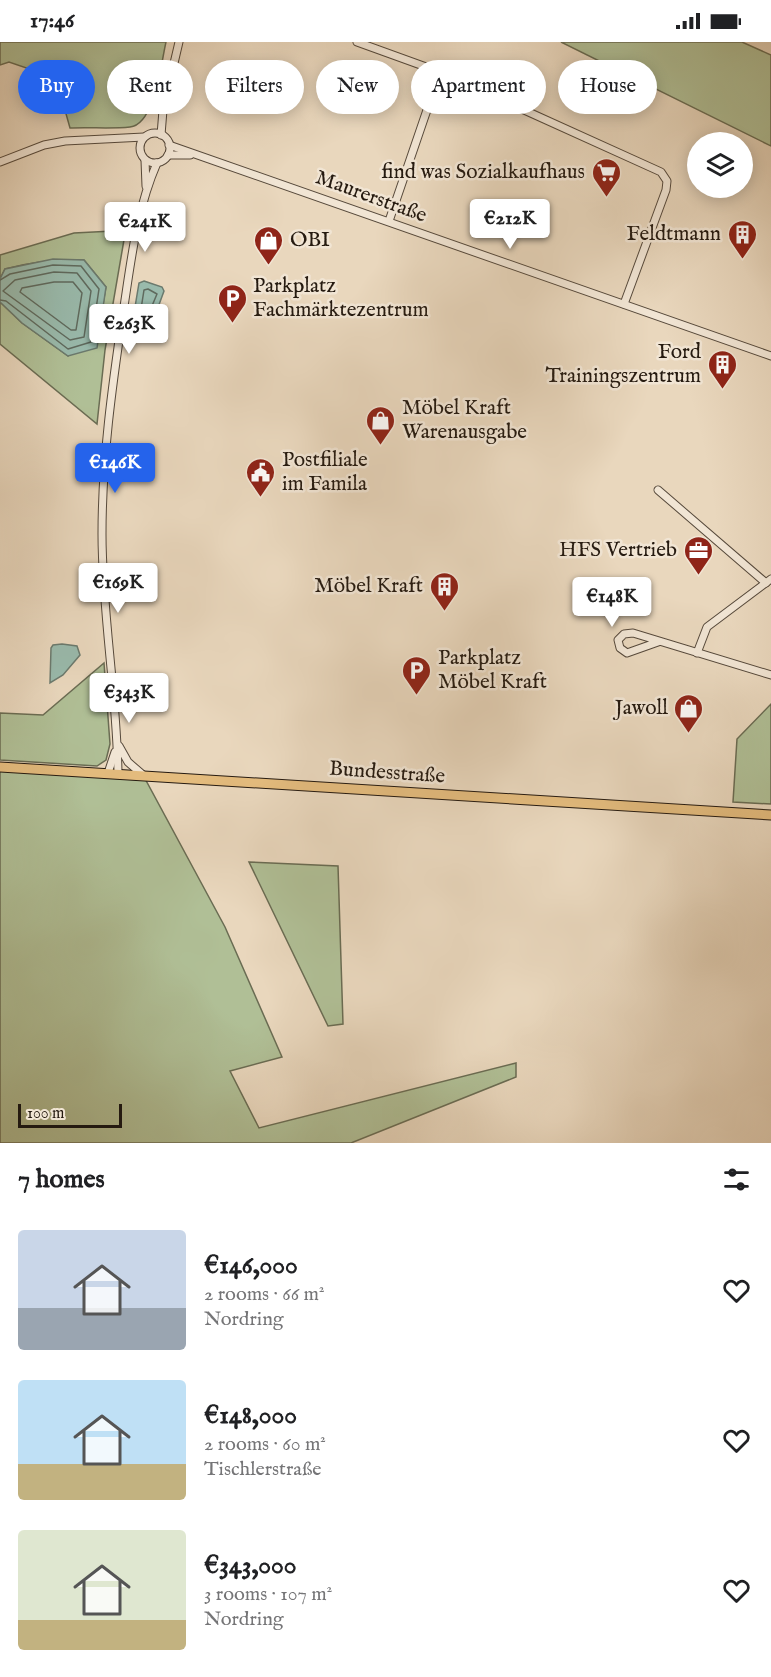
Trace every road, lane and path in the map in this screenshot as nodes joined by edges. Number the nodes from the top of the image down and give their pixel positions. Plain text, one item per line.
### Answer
1 (179, 42) edge
2 (357, 42) edge
3 (411, 62) edge
4 (426, 114) edge
5 (533, 114) edge
6 (157, 134) junction
7 (144, 137) junction
8 (119, 138) junction
9 (169, 145) junction
10 (140, 147) junction
11 (168, 155) junction
12 (196, 155) junction
13 (145, 160) junction
14 (0, 162) edge
15 (157, 163) junction
16 (146, 189) junction
17 (389, 221) junction
18 (624, 304) junction
19 (771, 356) edge
20 (658, 490) dead end
21 (768, 581) edge
22 (658, 642) junction
23 (697, 652) junction
24 (771, 675) edge
25 (117, 744) junction
26 (0, 766) edge
27 (113, 773) junction
28 (143, 776) junction
29 (771, 815) edge

1 - 6 street
2 - 3 street
4 - 17 street
5 - 18 street
6 - 7 street
6 - 9 street
7 - 8 street
7 - 10 street
8 - 10 street
8 - 14 street
9 - 11 street
9 - 12 street, Maurerstraße
10 - 13 street
11 - 12 street, Maurerstraße
11 - 15 street
12 - 17 street, Maurerstraße
13 - 15 street
13 - 16 street
15 - 16 street
16 - 25 street
17 - 18 street, Maurerstraße
18 - 19 street, Maurerstraße
20 - 21 street
21 - 23 street
22 - 22 street
22 - 23 street
23 - 24 street
25 - 27 street
25 - 28 street
26 - 27 main road, Bundesstraße
27 - 28 main road, Bundesstraße
28 - 29 main road, Bundesstraße

